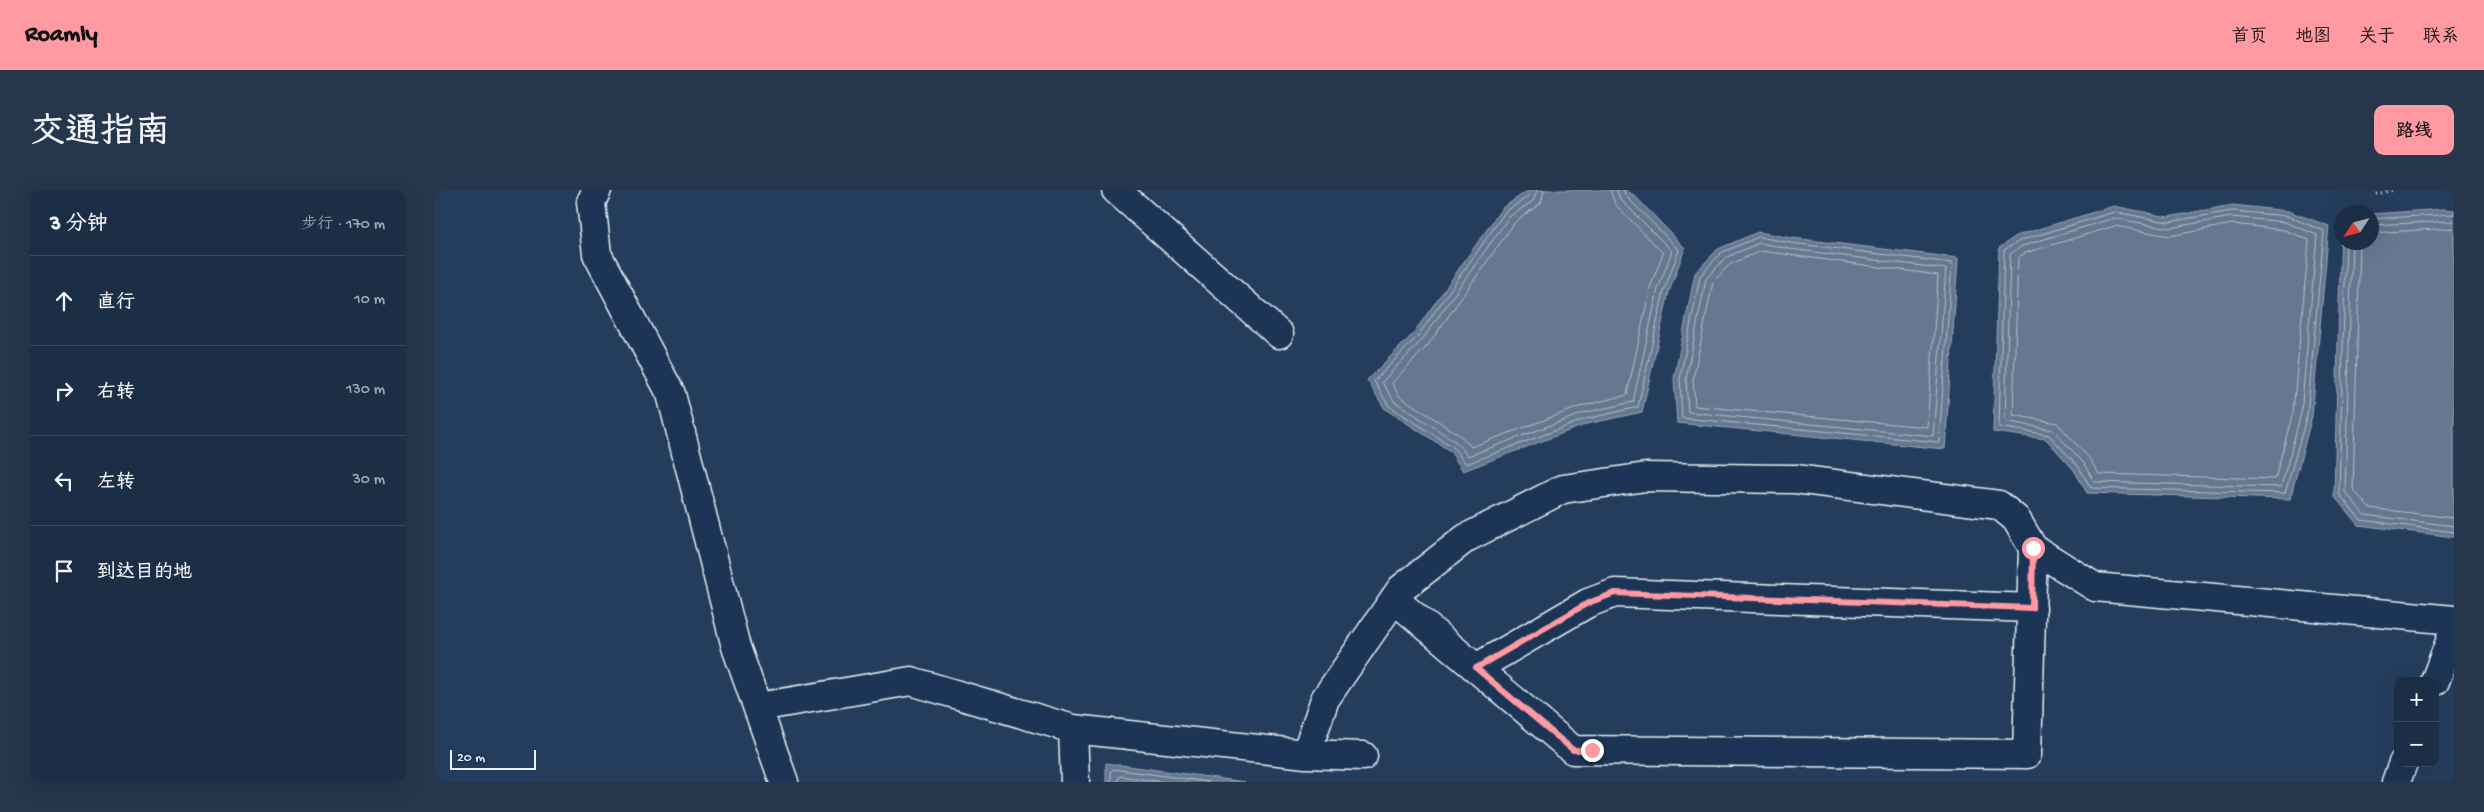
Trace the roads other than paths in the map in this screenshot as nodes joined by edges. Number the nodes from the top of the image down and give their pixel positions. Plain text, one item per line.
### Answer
1 (597, 190) edge
2 (1116, 190) edge
3 (1279, 334) dead end
4 (2033, 548) junction
5 (1394, 599) junction
6 (2032, 608) junction
7 (2454, 620) edge
8 (2454, 631) edge
9 (1476, 668) junction
10 (2437, 677) edge
11 (758, 707) junction
12 (1073, 729) junction
13 (1306, 754) junction
14 (1363, 756) dead end
15 (2402, 767) edge
16 (784, 782) edge
17 (1075, 782) edge
18 (2396, 782) edge

1 - 11 street
2 - 3 street
4 - 5 street
4 - 6 street
4 - 7 street
5 - 9 street
5 - 13 street
6 - 9 street
6 - 9 street
8 - 10 street
11 - 12 street
11 - 16 street
12 - 13 street
12 - 17 street
13 - 14 street
15 - 18 street

